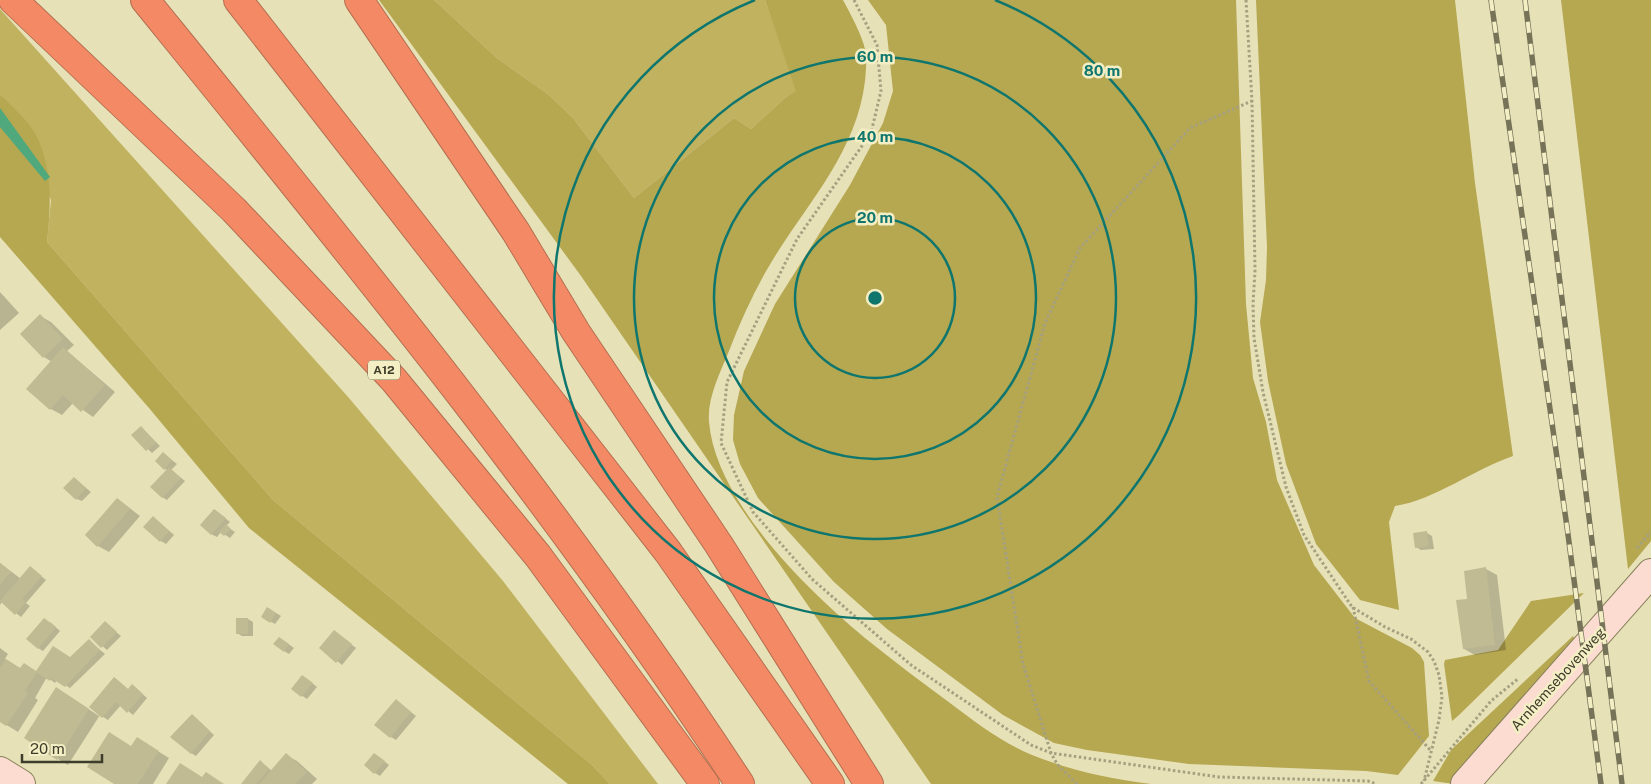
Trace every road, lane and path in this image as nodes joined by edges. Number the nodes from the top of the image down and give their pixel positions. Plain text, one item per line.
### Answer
1 (13, 0) edge
2 (145, 0) edge
3 (238, 0) edge
4 (360, 0) edge
5 (854, 0) edge
6 (1246, 0) edge
7 (1252, 100) junction
8 (1651, 532) edge
9 (1635, 551) dead end
10 (1651, 573) edge
11 (1352, 607) junction
12 (1431, 751) junction
13 (1051, 753) junction
14 (0, 771) edge
15 (1423, 782) edge
16 (21, 784) edge
17 (705, 784) edge
18 (740, 784) edge
19 (830, 784) edge
20 (868, 784) edge
21 (1077, 784) edge
22 (1376, 784) edge
23 (1465, 784) edge

1 - 17 highway, A12
2 - 18 highway
3 - 19 highway
4 - 20 highway
5 - 13 path
6 - 7 path
7 - 11 path
7 - 13 path
8 - 9 path
10 - 23 main road, Arnhemsebovenweg
11 - 12 path
11 - 12 path
12 - 15 path
13 - 21 path
13 - 22 path
14 - 16 main road

